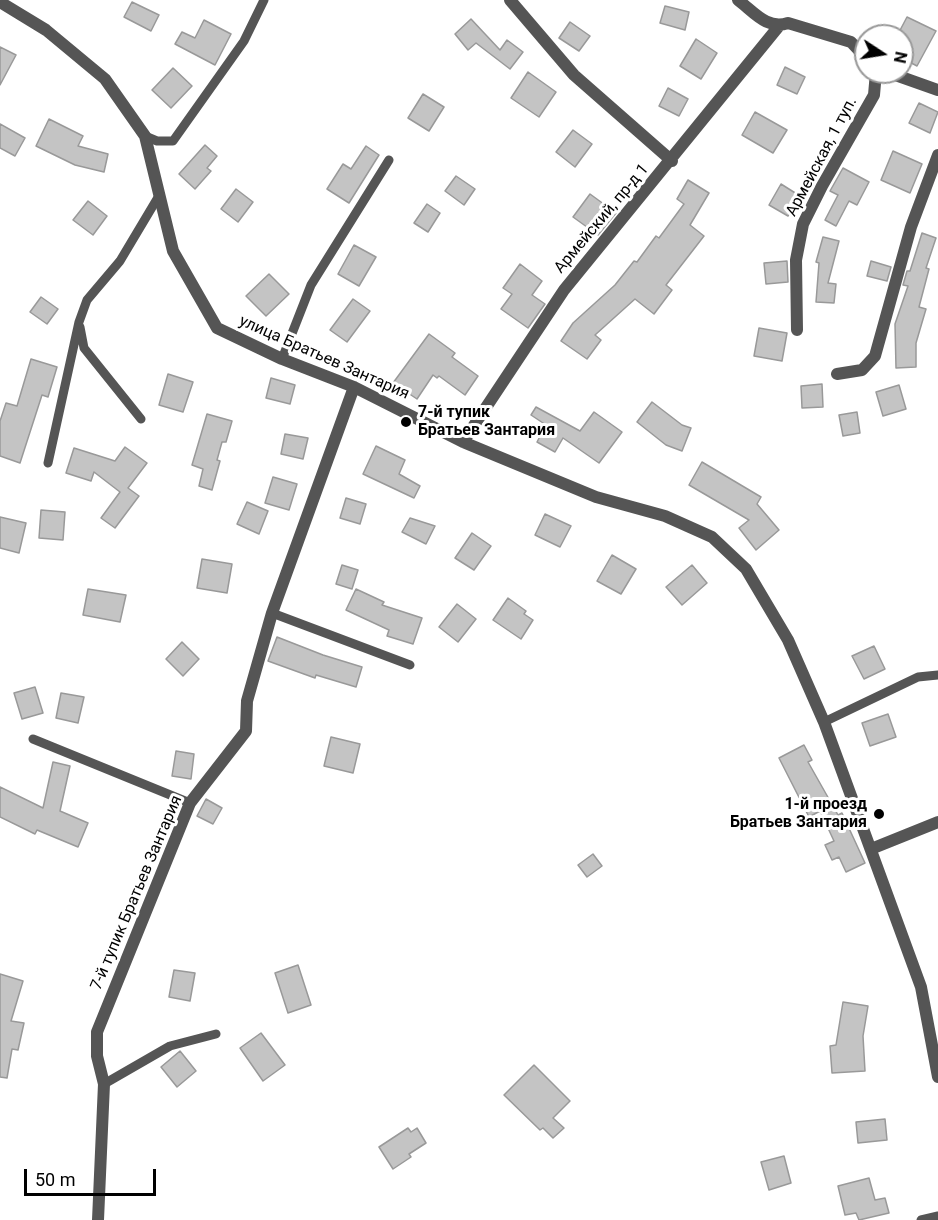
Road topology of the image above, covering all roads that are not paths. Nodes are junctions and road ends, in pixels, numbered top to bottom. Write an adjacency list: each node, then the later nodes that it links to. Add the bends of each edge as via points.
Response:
1 (264, 0): 10 (lane, via 244,40 173,141)
2 (510, 0): 13 (street, via 574,75)
3 (738, 0): 5 (street, via 768,24)
4 (0, 2): 10 (street, улица Братьев Зантария, via 46,30 105,79)
5 (779, 26): 6 (street, via 788,23); 13 (street, Армейский, пр-д 1)
6 (854, 45)
7 (914, 82): 9 (street)
8 (875, 84): 16 (street, Армейская, 1 туп., via 874,95 803,224 796,260)
9 (938, 90)
10 (145, 136): 14 (street, улица Братьев Зантария)
11 (938, 155): 18 (street, via 911,226 875,356 862,370)
12 (389, 160): 17 (lane, via 311,285)
13 (672, 161): 21 (street, Армейский, пр-д 1, via 564,290)
14 (160, 194): 15 (lane, via 120,261 87,300); 17 (street, улица Братьев Зантария, via 173,251 217,328)
15 (79, 322): 20 (lane, via 84,348); 22 (lane)
16 (797, 330)
17 (282, 359): 19 (street, улица Братьев Зантария)
18 (837, 374)
19 (354, 387): 21 (street, улица Братьев Зантария); 23 (street, 7-й тупик Братьев Зантария)
20 (141, 419)
21 (463, 442): 26 (street, улица Братьев Зантария, via 596,497 665,516 712,537 746,569 788,640)
22 (48, 463)
23 (272, 613): 24 (lane); 28 (street, 7-й тупик Братьев Зантария, via 247,701 246,731)
24 (410, 665)
25 (938, 675): 26 (lane, via 918,677)
26 (824, 722): 30 (street, улица Братьев Зантария)
27 (33, 739): 28 (lane)
28 (190, 803): 33 (street, 7-й тупик Братьев Зантария, via 97,1032)
29 (938, 822): 30 (street)
30 (871, 849): 32 (street, улица Братьев Зантария, via 921,987)
31 (216, 1034): 33 (lane, via 170,1046)
32 (938, 1077)
33 (105, 1084): 35 (street, 7-й тупик Братьев Зантария)
34 (938, 1216): 36 (lane)
35 (98, 1220)
36 (921, 1220)

